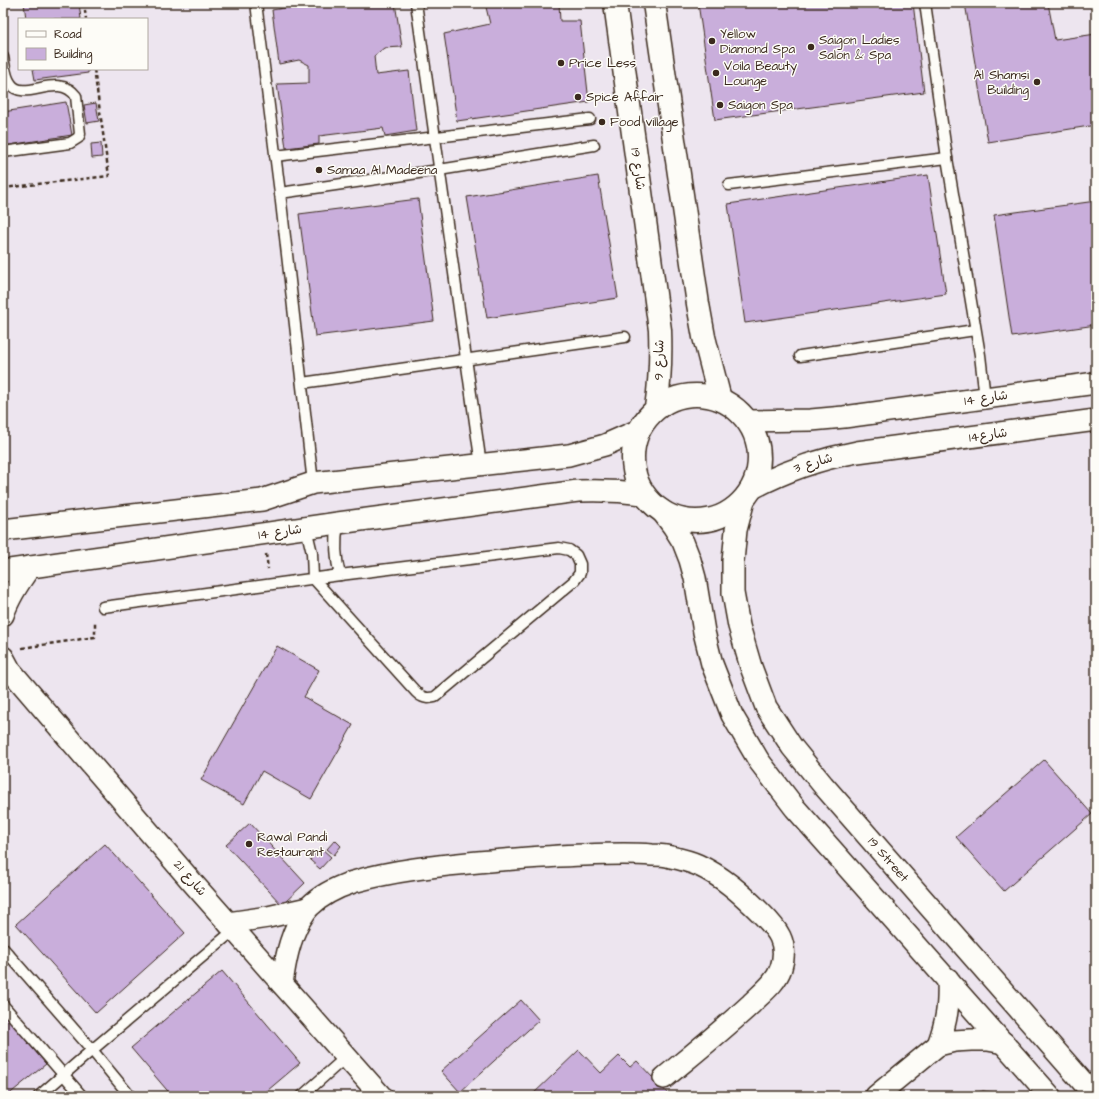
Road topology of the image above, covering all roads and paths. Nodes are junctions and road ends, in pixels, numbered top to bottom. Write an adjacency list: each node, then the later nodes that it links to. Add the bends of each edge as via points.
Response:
1 (84, 3): 7 (path)
2 (256, 3): 13 (lane)
3 (416, 3): 10 (lane)
4 (615, 3): 18 (street, شارع 19)
5 (654, 3): 26 (street, via 698,304)
6 (925, 3): 14 (lane)
7 (86, 18)
8 (3, 57): 12 (lane, via 7,77 16,89 22,91 65,86 73,92 76,96 80,134 70,144)
9 (590, 119): 10 (lane)
10 (435, 137): 13 (lane); 15 (lane)
11 (594, 145): 15 (lane)
12 (3, 152)
13 (275, 156): 17 (lane)
14 (947, 158): 16 (lane); 19 (lane)
15 (439, 170): 17 (lane); 22 (lane)
16 (729, 185)
17 (280, 193): 23 (lane)
18 (657, 310): 27 (street, شارع 9, via 661,369)
19 (975, 330): 21 (lane); 25 (lane)
20 (625, 337): 22 (lane)
21 (800, 356)
22 (466, 359): 23 (lane); 32 (lane)
23 (302, 383): 33 (lane)
24 (1096, 383): 25 (street, شارع 14)
25 (985, 398): 29 (street, شارع 14, via 812,420)
26 (720, 399): 27 (street, via 687,395); 29 (street, via 735,408)
27 (656, 408): 30 (street)
28 (1096, 420): 31 (street, شارع14)
29 (747, 421): 35 (street, via 755,437 759,454 758,472)
30 (639, 430): 32 (street, via 569,455); 34 (street, via 632,456 634,470)
31 (879, 449): 35 (street, شارع 3, via 813,462 778,475)
32 (481, 465): 33 (street)
33 (313, 483): 39 (street, via 262,500)
34 (644, 494): 36 (street); 37 (street, شارع 14, via 578,491)
35 (748, 494): 36 (street, via 733,510 704,521 689,521); 68 (street, 19 Street, via 736,530 732,562 734,593 739,626 766,707 792,747 833,797)
36 (661, 510): 52 (street, via 683,542 695,578 712,664 732,715 759,761 795,808)
37 (338, 523): 38 (street, شارع 14); 43 (lane, via 335,544)
38 (306, 528): 40 (street, شارع 14); 44 (lane, via 312,553)
39 (3, 530)
40 (265, 534): 41 (street, شارع 14); 45 (path)
41 (30, 567): 42 (street, شارع 14); 47 (street, via 14,589)
42 (3, 571)
43 (340, 575): 44 (lane); 44 (lane, via 559,548 576,555 580,564 580,573 574,581 435,697 430,698 419,696)
44 (312, 578): 45 (lane)
45 (269, 585): 46 (lane)
46 (103, 607): 48 (path, via 96,608 95,637)
47 (3, 615)
48 (9, 663): 50 (street, شارع 21)
49 (308, 908): 50 (street); 53 (street, via 289,944); 60 (street, via 330,892 347,884 420,868 524,858 630,853 668,856 697,864 721,877 770,922 781,939 783,960 776,979 769,986 731,1022)
50 (231, 926): 53 (street, شارع 21); 57 (lane)
51 (3, 948): 57 (lane)
52 (948, 979): 55 (street); 56 (street, via 947,1013)
53 (282, 984): 58 (street, شارع 21)
54 (3, 1005): 59 (lane)
55 (1004, 1043): 56 (street, via 971,1040); 67 (street)
56 (938, 1045): 66 (street)
57 (92, 1050): 59 (lane); 63 (lane)
58 (346, 1057): 64 (lane); 65 (street, شارع 21)
59 (64, 1075): 61 (lane); 62 (lane)
60 (664, 1078)
61 (39, 1096)
62 (82, 1096)
63 (130, 1096)
64 (302, 1096)
65 (381, 1096)
66 (876, 1096)
67 (1050, 1096)
68 (1095, 1096)

